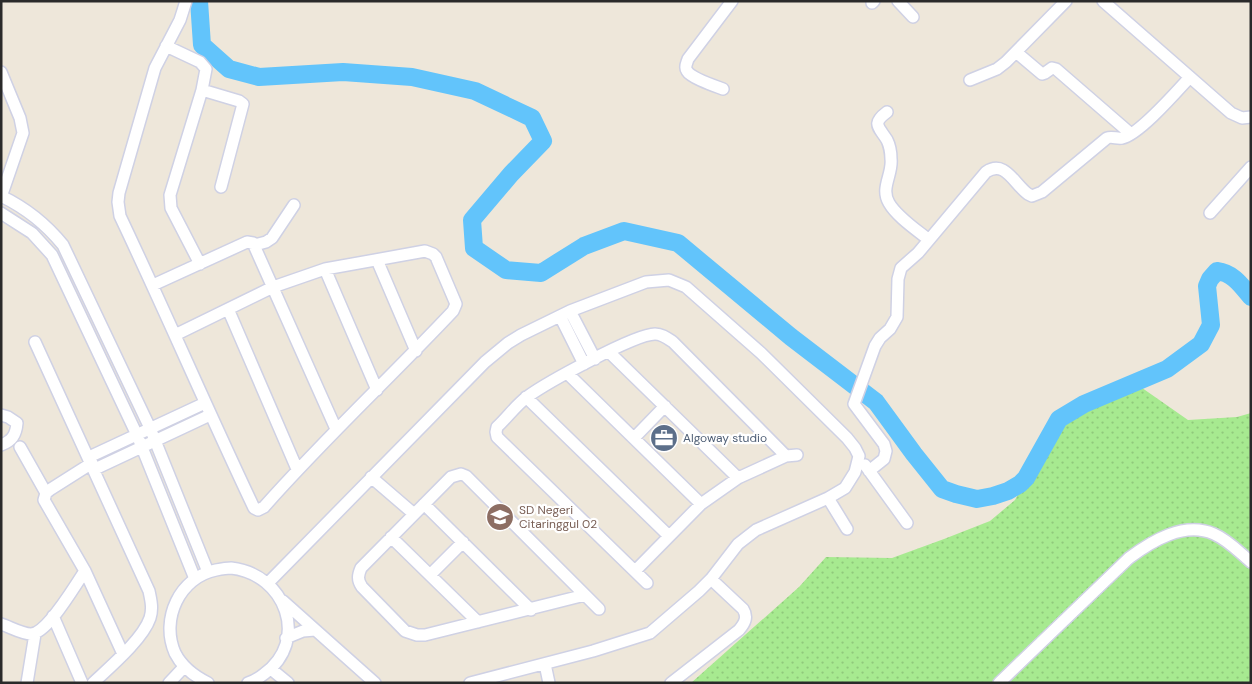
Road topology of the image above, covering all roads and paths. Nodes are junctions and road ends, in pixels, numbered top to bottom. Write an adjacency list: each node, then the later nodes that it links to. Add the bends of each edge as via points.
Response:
1 (186, 1): 7 (street)
2 (732, 1): 12 (street, via 686,64 690,74)
3 (898, 1): 6 (street)
4 (1066, 1): 8 (street)
5 (1103, 1): 10 (street)
6 (913, 17)
7 (166, 46): 13 (street, via 204,66 206,74); 28 (street, via 155,68 118,202 120,216)
8 (1016, 52): 11 (street, via 997,69); 16 (street, via 1042,74 1056,69)
9 (1, 72): 19 (street, via 23,133)
10 (1190, 77): 15 (street, via 1231,113 1242,118); 16 (street, via 1165,105)
11 (970, 80)
12 (723, 89)
13 (202, 90): 18 (street, via 243,104); 26 (street, via 170,201)
14 (887, 112): 23 (street, via 878,124 892,158 886,197 896,212)
15 (1251, 117)
16 (1131, 134): 23 (street, via 1123,138 1107,138 1057,181 1032,196 1001,168 992,168)
17 (1251, 167): 21 (street)
18 (221, 187)
19 (1, 196): 45 (street, via 42,222 63,245)
20 (294, 205): 24 (street, via 272,238)
21 (1210, 212)
22 (1, 213): 47 (street, via 32,232 52,255)
23 (929, 240): 56 (street, via 901,268 897,316 875,346 854,404 886,451 884,459)
24 (255, 245): 26 (street, via 247,242); 29 (street)
25 (377, 260): 27 (street); 34 (street); 34 (street, via 430,252 436,257 455,300 453,311)
26 (200, 264): 28 (street)
27 (325, 269): 29 (street); 39 (street)
28 (153, 285): 32 (street)
29 (273, 287): 30 (street); 46 (street)
30 (228, 309): 32 (street); 55 (street)
31 (565, 314): 36 (street); 37 (street); 53 (street, via 646,282 669,280 678,283 760,353 847,438); 57 (street, via 520,335 497,351)
32 (175, 335): 41 (street)
33 (35, 342): 54 (street)
34 (416, 351): 39 (street)
35 (609, 352): 36 (street); 42 (street); 58 (street, via 646,336 664,336 791,456)
36 (595, 358): 37 (street)
37 (584, 364): 38 (street)
38 (567, 373): 40 (street); 48 (street)
39 (377, 390): 46 (street)
40 (526, 397): 66 (street); 71 (street, via 497,428 497,437)
41 (205, 404): 44 (street); 45 (street)
42 (665, 406): 48 (street); 58 (street)
43 (1, 415): 50 (street, via 17,423 16,433 9,442)
44 (210, 415): 49 (street); 55 (street, via 254,508 264,507)
45 (150, 428): 47 (street); 49 (street)
46 (336, 429): 55 (street)
47 (137, 435): 51 (street); 54 (street)
48 (634, 438): 62 (street)
49 (156, 440): 51 (street); 72 (street)
50 (1, 445)
51 (142, 446): 54 (street); 74 (street)
52 (20, 447): 59 (street)
53 (858, 456): 56 (street); 60 (street, via 851,481)
54 (92, 463): 59 (street); 88 (street, via 152,601 146,626)
55 (297, 469)
56 (869, 471): 64 (street)
57 (371, 477): 63 (street); 76 (street)
58 (738, 478): 62 (street)
59 (46, 493): 70 (street, via 46,504)
60 (828, 498): 65 (street); 75 (street, via 756,530 738,544)
61 (424, 504): 63 (street); 68 (street); 78 (street, via 451,476 466,476)
62 (701, 504): 66 (street)
63 (414, 514): 67 (street)
64 (907, 523)
65 (847, 529)
66 (669, 536): 71 (street)
67 (391, 537): 73 (street); 83 (street, via 361,568 358,578 362,587 405,631 424,635)
68 (463, 542): 73 (street); 81 (street)
69 (1251, 562): 103 (street, via 1226,541 1202,530 1163,537 1129,558)
70 (85, 571): 82 (street); 88 (street)
71 (635, 571): 77 (street)
72 (208, 572): 74 (street); 76 (street, via 229,568 243,570)
73 (430, 575): 83 (street)
74 (195, 579): 90 (street, via 182,590 170,620 170,637)
75 (711, 579): 89 (street, via 650,633); 102 (street, via 743,609 745,622)
76 (268, 582): 79 (street)
77 (647, 584)
78 (585, 595): 80 (street); 81 (street)
79 (282, 600): 85 (street); 87 (street, via 288,628)
80 (599, 609)
81 (531, 610): 83 (street)
82 (53, 616): 86 (street); 93 (street)
83 (478, 622)
84 (1, 624): 86 (street)
85 (315, 630): 87 (street); 99 (street)
86 (34, 634): 92 (street)
87 (286, 638): 91 (street, via 280,657)
88 (122, 654): 94 (street)
89 (545, 664): 100 (street); 101 (street)
90 (184, 667): 95 (street); 96 (street)
91 (271, 669): 97 (street); 98 (street)
92 (27, 683)
93 (82, 683)
94 (93, 683)
95 (169, 683)
96 (208, 683)
97 (248, 683)
98 (288, 683)
99 (375, 683)
100 (470, 683)
101 (549, 683)
102 (671, 683)
103 (999, 683)

